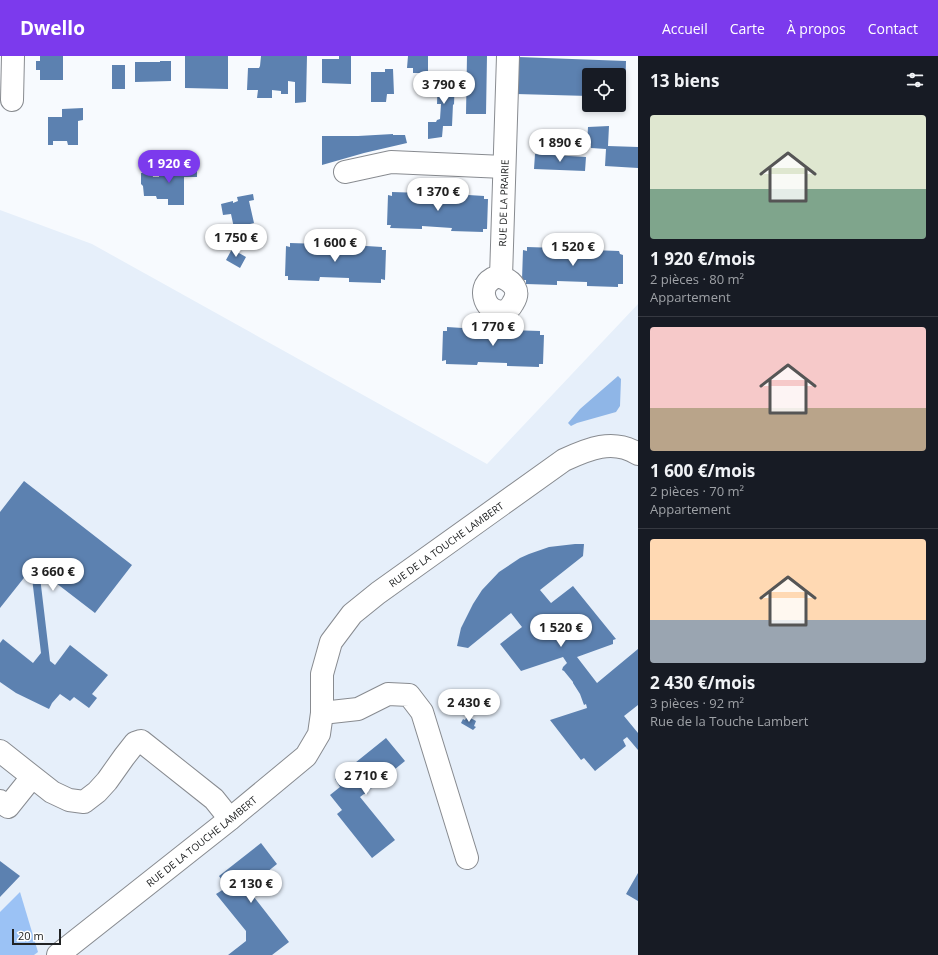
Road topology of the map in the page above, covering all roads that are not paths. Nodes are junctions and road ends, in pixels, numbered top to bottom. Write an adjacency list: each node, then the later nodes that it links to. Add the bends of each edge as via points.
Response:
1 (13, 56): 3 (street)
2 (508, 56): 4 (street, RUE DE LA PRAIRIE)
3 (12, 100)
4 (504, 167): 5 (street, via 391,162); 6 (street, RUE DE LA PRAIRIE)
5 (345, 172)
6 (501, 277)
7 (638, 454): 8 (street, RUE DE LA TOUCHE LAMBERT, via 631,450 603,446 585,450 564,460 352,614 331,642 322,674)
8 (322, 713): 12 (street, RUE DE LA TOUCHE LAMBERT, via 319,734 306,756); 13 (street, via 358,709 388,694 409,695 422,712)
9 (0, 751): 10 (street)
10 (32, 777): 11 (street, via 8,807); 12 (street, via 52,792 69,800 84,802 107,781 135,743 141,741 214,799)
11 (0, 801)
12 (230, 818): 14 (street, RUE DE LA TOUCHE LAMBERT)
13 (467, 858)
14 (58, 955)

